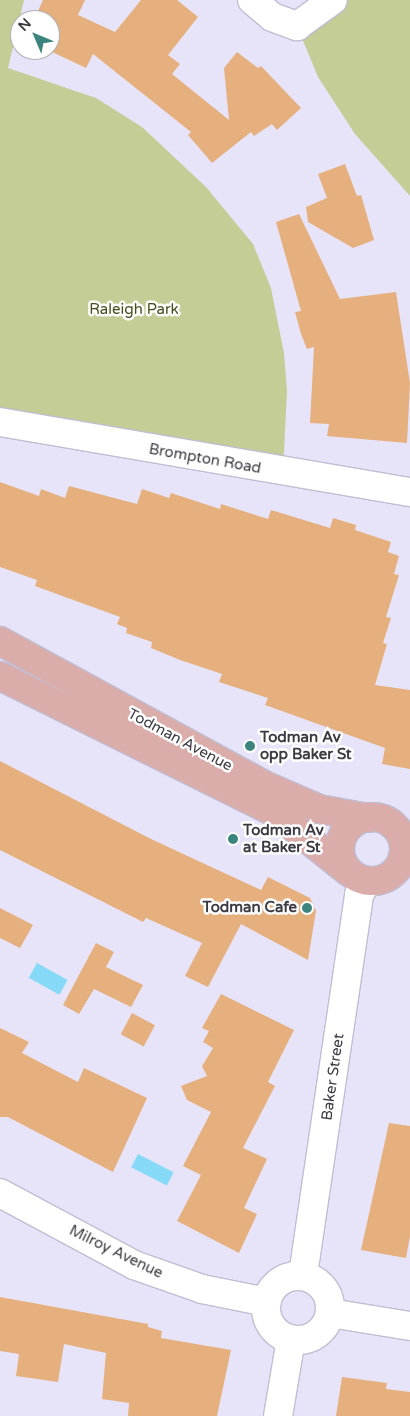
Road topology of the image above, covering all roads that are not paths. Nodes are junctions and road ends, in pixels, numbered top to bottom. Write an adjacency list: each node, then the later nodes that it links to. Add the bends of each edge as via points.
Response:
1 (252, 0): 2 (street, via 272,17 297,26)
2 (333, 0)
3 (0, 422): 4 (street, Brompton Road)
4 (410, 492)
5 (0, 642): 7 (main road, Todman Avenue, via 262,784 320,809)
6 (0, 676): 8 (main road, Todman Avenue, via 274,812)
7 (389, 826): 8 (main road, via 399,832 403,856); 8 (main road, via 347,829 342,839 341,856)
8 (379, 875): 10 (street, Baker Street, via 359,894)
9 (0, 1193): 11 (street, Milroy Avenue, via 134,1265 195,1287)
10 (303, 1275): 11 (street, via 276,1284); 12 (street, via 313,1279 327,1293)
11 (267, 1302): 14 (street, via 266,1312 274,1329)
12 (330, 1313): 13 (street); 14 (street, via 320,1331 302,1340)
13 (410, 1326)
14 (291, 1339): 15 (street)
15 (278, 1416)

